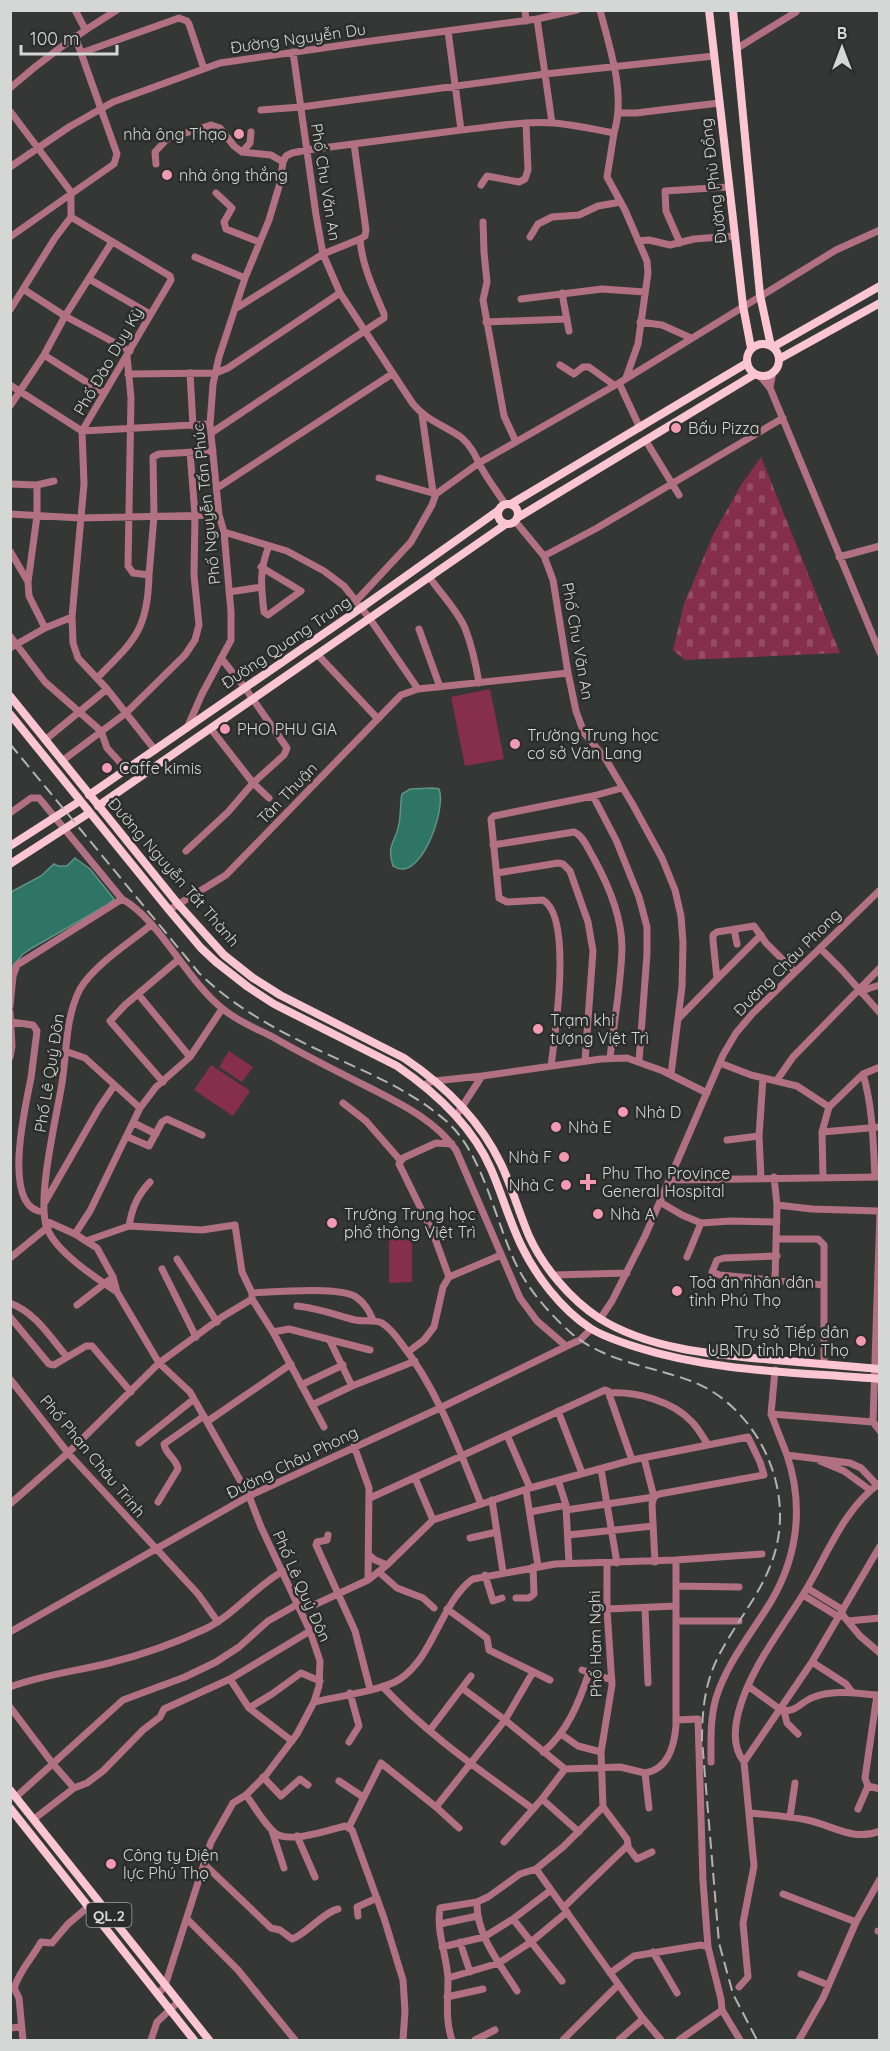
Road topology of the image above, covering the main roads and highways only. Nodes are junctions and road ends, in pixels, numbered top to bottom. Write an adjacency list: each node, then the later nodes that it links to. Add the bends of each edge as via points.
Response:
1 (709, 10): 6 (main road, Đường Phù Đổng, via 734,236)
2 (732, 10): 5 (main road, via 760,295)
3 (879, 286): 5 (main road)
4 (879, 303): 7 (main road)
5 (772, 346): 6 (main road, via 761,344); 7 (main road)
6 (751, 348): 8 (main road)
7 (779, 359): 9 (main road, via 772,372)
8 (747, 363): 9 (main road); 10 (main road, Đường Quang Trung)
9 (757, 375): 11 (main road, Đường Quang Trung)
10 (505, 506): 11 (main road, via 517,509); 11 (main road, via 500,520); 14 (main road, Đường Quang Trung, via 358,605)
11 (513, 521): 15 (main road, Đường Quang Trung)
12 (11, 699): 16 (main road, Đường Nguyễn Tất Thành)
13 (10, 714): 17 (main road, Đường Nguyễn Tất Thành)
14 (140, 761): 15 (main road); 16 (main road, Đường Quang Trung)
15 (149, 772): 18 (main road, Đường Quang Trung)
16 (89, 795): 18 (main road, Đường Nguyễn Tất Thành)
17 (80, 801): 19 (main road, Đường Nguyễn Tất Thành); 20 (main road)
18 (98, 806): 22 (main road, Đường Nguyễn Tất Thành, via 216,948 280,995 404,1058 461,1105 494,1150)
19 (89, 813): 21 (main road); 23 (main road, Đường Nguyễn Tất Thành, via 201,948 248,987 397,1066 456,1116 485,1156)
20 (10, 846)
21 (10, 864)
22 (522, 1218): 23 (main road); 24 (main road, Đường Nguyễn Tất Thành, via 554,1275 581,1305 600,1319 654,1341)
23 (511, 1223): 25 (main road, Đường Nguyễn Tất Thành, via 543,1281 591,1329 651,1352)
24 (724, 1356): 25 (main road); 26 (main road, Đường Nguyễn Tất Thành)
25 (723, 1366): 27 (main road, Đường Nguyễn Tất Thành)
26 (877, 1369)
27 (877, 1379)
28 (13, 1793): 31 (main road, QL.2)
29 (10, 1808): 30 (main road, QL.2)
30 (195, 2040)
31 (209, 2040)

